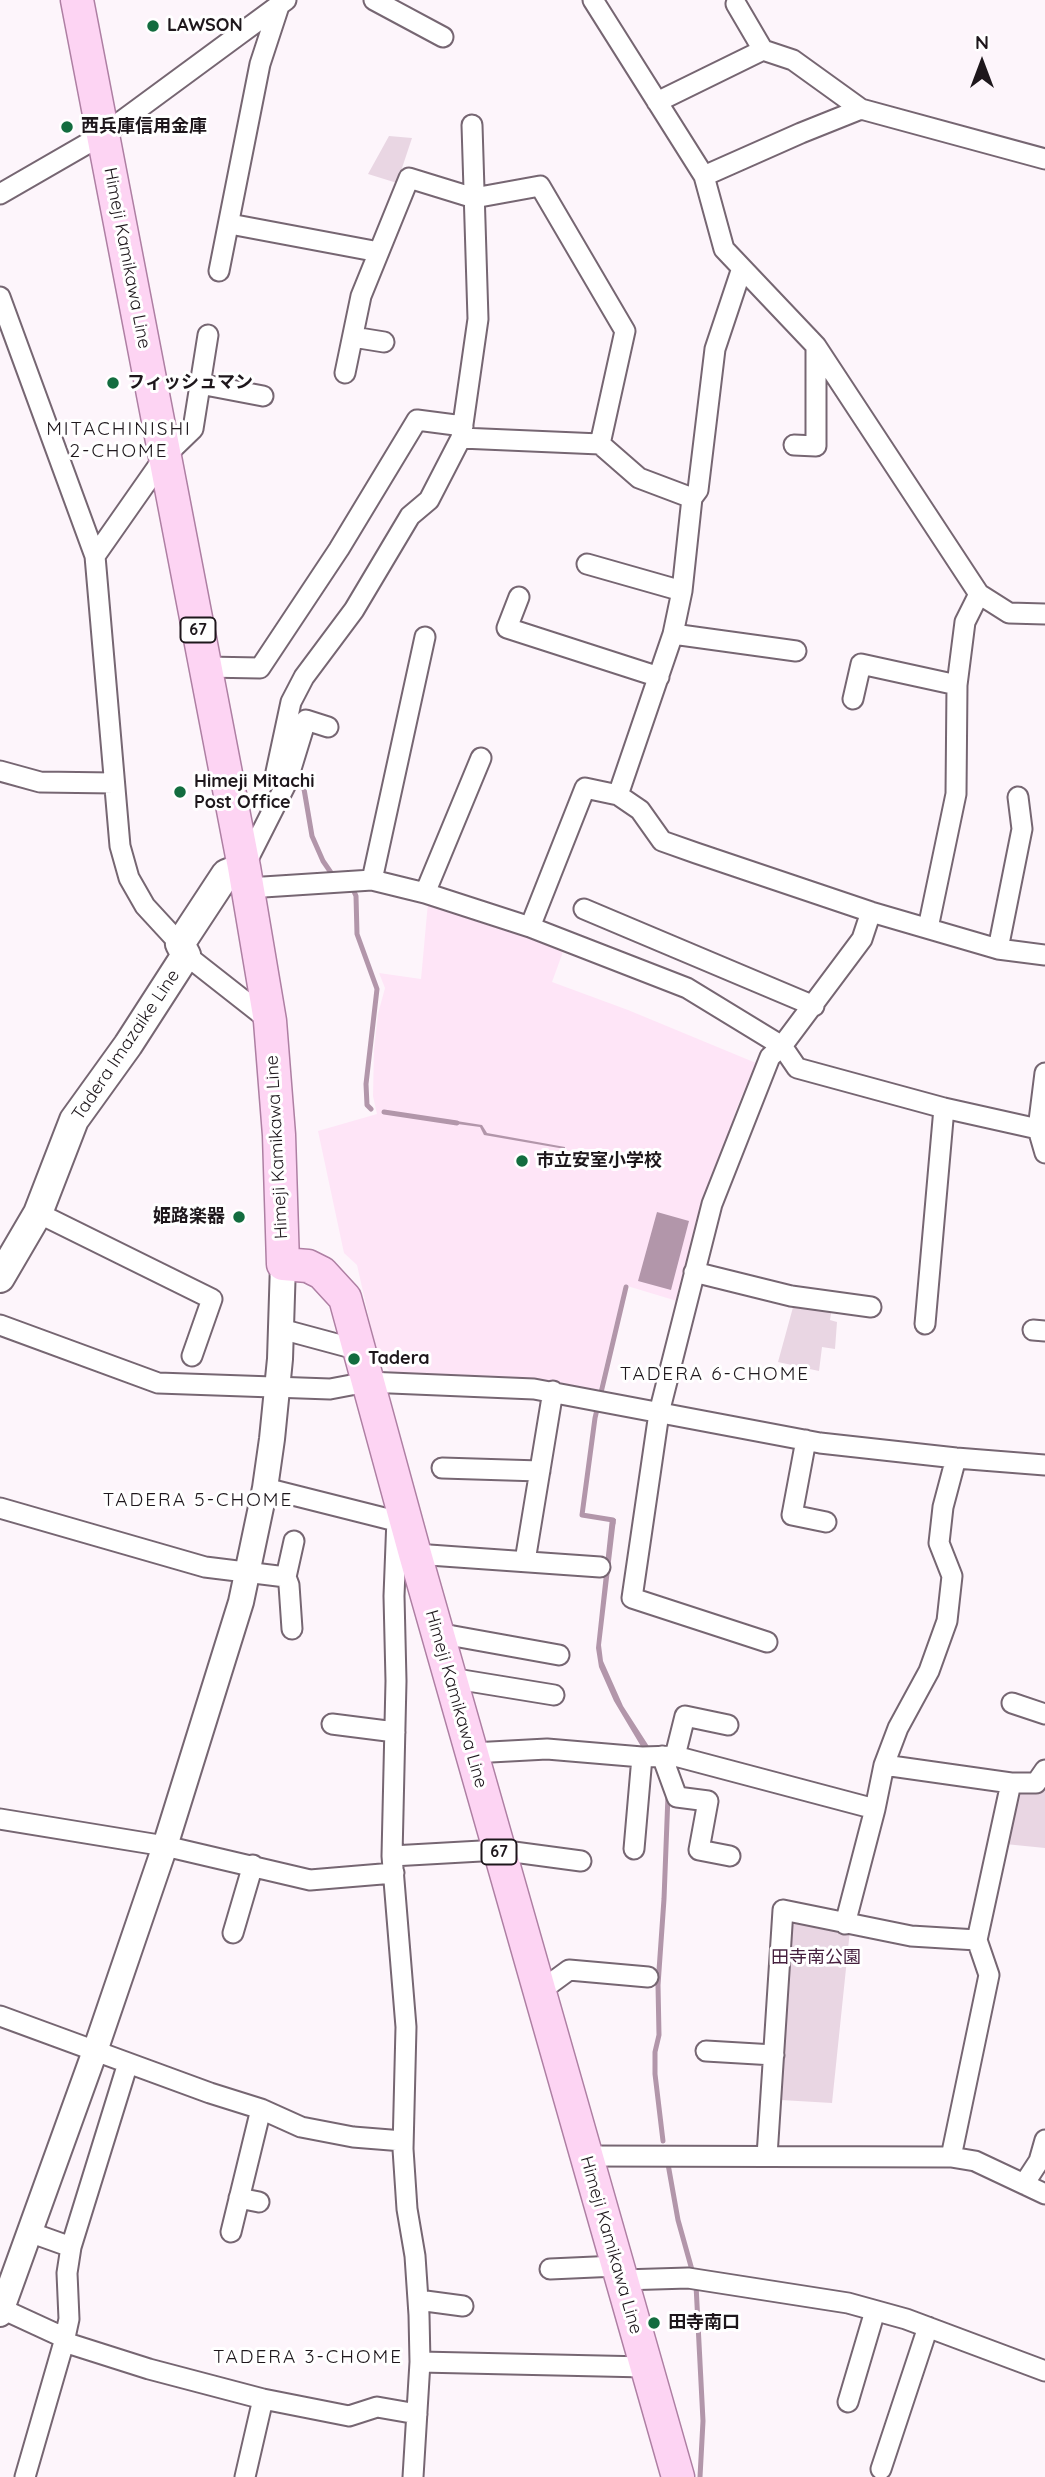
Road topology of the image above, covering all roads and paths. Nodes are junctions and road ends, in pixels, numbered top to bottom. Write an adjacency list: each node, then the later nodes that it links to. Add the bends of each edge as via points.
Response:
1 (77, 0): 11 (main road, Himeji Kamikawa Line / 67)
2 (374, 0): 6 (street)
3 (593, 0): 8 (street)
4 (282, 3): 11 (street); 16 (street, via 260,65)
5 (736, 4): 7 (street)
6 (443, 37)
7 (763, 50): 8 (street); 9 (street, via 793,60)
8 (657, 102): 13 (street)
9 (861, 109): 12 (street); 13 (street)
10 (471, 125): 15 (street)
11 (104, 134): 14 (street); 31 (main road, Himeji Kamikawa Line / 67)
12 (1045, 159)
13 (704, 176): 18 (street, via 724,249)
14 (0, 194)
15 (474, 198): 17 (street, via 409,178); 28 (street, via 478,319); 29 (street, via 540,186 625,331)
16 (230, 224): 17 (street); 19 (street)
17 (379, 252): 22 (street, via 361,296)
18 (742, 268): 24 (street); 32 (street, via 715,349 698,490)
19 (219, 271)
20 (0, 297): 33 (street)
21 (208, 335): 26 (street)
22 (353, 337): 23 (street); 25 (street)
23 (384, 342)
24 (816, 346): 30 (street, via 816,446); 36 (street)
25 (345, 373)
26 (200, 384): 27 (street); 31 (street, via 193,429)
27 (263, 396)
28 (462, 432): 29 (street); 42 (street, via 417,420 260,668); 49 (street, via 429,500 410,516 354,610 304,677 291,702)
29 (600, 444): 32 (street, via 639,478)
30 (794, 445)
31 (165, 456): 33 (street); 42 (main road, Himeji Kamikawa Line / 67)
32 (692, 498): 35 (street)
33 (95, 556): 50 (street)
34 (587, 564): 35 (street)
35 (682, 591): 39 (street)
36 (979, 594): 38 (street, via 1009,613); 44 (street, via 965,622)
37 (519, 597): 43 (street, via 507,628)
38 (1045, 614)
39 (673, 634): 41 (street); 43 (street)
40 (425, 637): 54 (street)
41 (796, 651)
42 (205, 667): 53 (main road, Himeji Kamikawa Line / 67)
43 (659, 677): 51 (street)
44 (957, 685): 45 (street, via 861,664); 59 (street, via 956,794)
45 (853, 699)
46 (328, 727): 53 (street, via 306,720 287,782)
47 (481, 758): 55 (street)
48 (0, 771): 50 (street, via 40,782)
49 (276, 772)
50 (114, 783): 61 (street, via 120,846 129,878 145,906)
51 (618, 795): 57 (street, via 640,810 663,841); 58 (street, via 585,788)
52 (1018, 797): 60 (street, via 1032,830)
53 (246, 878): 54 (street); 61 (main road, Tadera Imazaike Line, via 226,874); 64 (main road, Himeji Kamikawa Line / 67)
54 (372, 880): 55 (street)
55 (425, 893): 58 (street)
56 (584, 909): 63 (street, via 642,922 732,960)
57 (871, 912): 59 (street); 63 (street, via 862,939)
58 (530, 927): 65 (street, via 687,988)
59 (928, 928): 60 (street)
60 (998, 948): 62 (street)
61 (183, 949): 64 (street); 70 (main road, Tadera Imazaike Line, via 128,1045 75,1120)
62 (1045, 956)
63 (814, 1006): 65 (street)
64 (270, 1021): 71 (main road, Himeji Kamikawa Line / 67)
65 (782, 1046): 67 (street, via 797,1068); 72 (street, via 770,1057 721,1180)
66 (1045, 1073): 68 (street)
67 (944, 1108): 68 (street); 75 (street)
68 (1038, 1129): 69 (street)
69 (1045, 1153)
70 (38, 1213): 73 (main road, Tadera Imazaike Line); 79 (street, via 212,1299)
71 (283, 1264): 77 (street); 78 (main road, Himeji Kamikawa Line / 67, via 308,1266 336,1287 345,1298)
72 (694, 1272): 74 (street, via 791,1296); 83 (street)
73 (0, 1278)
74 (871, 1307)
75 (925, 1324)
76 (0, 1325): 81 (street, via 158,1383)
77 (281, 1329): 78 (street); 81 (street)
78 (359, 1350): 80 (main road, Himeji Kamikawa Line / 67)
79 (192, 1356)
80 (368, 1382): 81 (street, via 330,1389); 82 (street); 91 (main road, Himeji Kamikawa Line / 67)
81 (277, 1387): 89 (street)
82 (553, 1391): 83 (street); 88 (street)
83 (659, 1413): 84 (street); 101 (street, via 632,1598)
84 (806, 1440): 85 (street); 92 (street, via 792,1515)
85 (956, 1458): 86 (street); 113 (street, via 939,1543 952,1576 947,1621 929,1671)
86 (1045, 1465)
87 (442, 1468): 88 (street)
88 (540, 1471): 95 (street)
89 (265, 1488): 91 (street); 97 (street)
90 (0, 1508): 97 (street, via 205,1567)
91 (397, 1508): 94 (main road, Himeji Kamikawa Line / 67); 109 (street)
92 (826, 1522)
93 (294, 1541): 98 (street)
94 (415, 1554): 95 (street); 100 (main road, Himeji Kamikawa Line / 67)
95 (525, 1561): 96 (street)
96 (600, 1567)
97 (248, 1572): 98 (street); 118 (street)
98 (286, 1577): 99 (street)
99 (292, 1629)
100 (438, 1633): 102 (street); 103 (main road, Himeji Kamikawa Line / 67)
101 (766, 1642)
102 (559, 1655)
103 (450, 1678): 104 (street); 110 (main road, Himeji Kamikawa Line / 67)
104 (554, 1695)
105 (1012, 1703): 106 (street)
106 (1045, 1714)
107 (332, 1724): 109 (street)
108 (728, 1725): 111 (street, via 685,1716)
109 (395, 1732): 124 (street)
110 (471, 1753): 112 (street, via 547,1749); 120 (main road, Himeji Kamikawa Line / 67)
111 (669, 1756): 112 (street); 116 (street); 121 (street, via 677,1797 708,1801 699,1850)
112 (642, 1757): 119 (street)
113 (884, 1765): 115 (street); 116 (street)
114 (1045, 1770): 115 (street, via 1036,1783)
115 (1011, 1783): 127 (street)
116 (875, 1809): 125 (street)
117 (0, 1819): 118 (street)
118 (165, 1846): 123 (street); 131 (street)
119 (634, 1849)
120 (499, 1850): 122 (street); 124 (street); 129 (main road, Himeji Kamikawa Line / 67)
121 (730, 1856)
122 (581, 1861)
123 (253, 1865): 124 (street, via 310,1880); 126 (street)
124 (393, 1865): 137 (street, via 406,2026)
125 (845, 1924): 127 (street, via 911,1936); 133 (street, via 783,1910)
126 (233, 1933)
127 (977, 1940): 140 (street, via 989,1975)
128 (648, 1977): 129 (street, via 569,1970)
129 (539, 1992): 138 (main road, Himeji Kamikawa Line / 67)
130 (0, 2016): 131 (street)
131 (95, 2051): 134 (street); 143 (street)
132 (706, 2051): 133 (street)
133 (774, 2055): 139 (street)
134 (128, 2063): 135 (street); 145 (street)
135 (261, 2109): 137 (street, via 301,2127); 144 (street, via 249,2200)
136 (1045, 2140): 141 (street, via 1039,2161)
137 (402, 2141): 148 (street)
138 (586, 2155): 139 (street); 147 (main road, Himeji Kamikawa Line / 67)
139 (767, 2155): 140 (street)
140 (951, 2157): 141 (street, via 975,2161)
141 (1024, 2184): 142 (street)
142 (1045, 2194)
143 (29, 2232): 145 (street); 150 (street)
144 (231, 2232)
145 (71, 2247): 153 (street)
146 (550, 2269): 147 (street)
147 (619, 2273): 151 (street, via 693,2279); 155 (main road, Himeji Kamikawa Line / 67)
148 (418, 2300): 149 (street); 154 (street)
149 (463, 2306)
150 (1, 2311): 153 (street)
151 (875, 2311): 152 (street); 158 (street)
152 (928, 2328): 156 (street); 160 (street, via 904,2431)
153 (64, 2340): 157 (street, via 149,2369); 161 (street)
154 (420, 2362): 155 (street); 159 (street)
155 (646, 2367): 164 (main road, Himeji Kamikawa Line / 67)
156 (1045, 2371)
157 (263, 2399): 159 (street, via 349,2416 377,2407); 162 (street)
158 (848, 2402)
159 (417, 2414): 163 (street)
160 (881, 2469)
161 (25, 2477)
162 (245, 2477)
163 (413, 2477)
164 (678, 2477)

